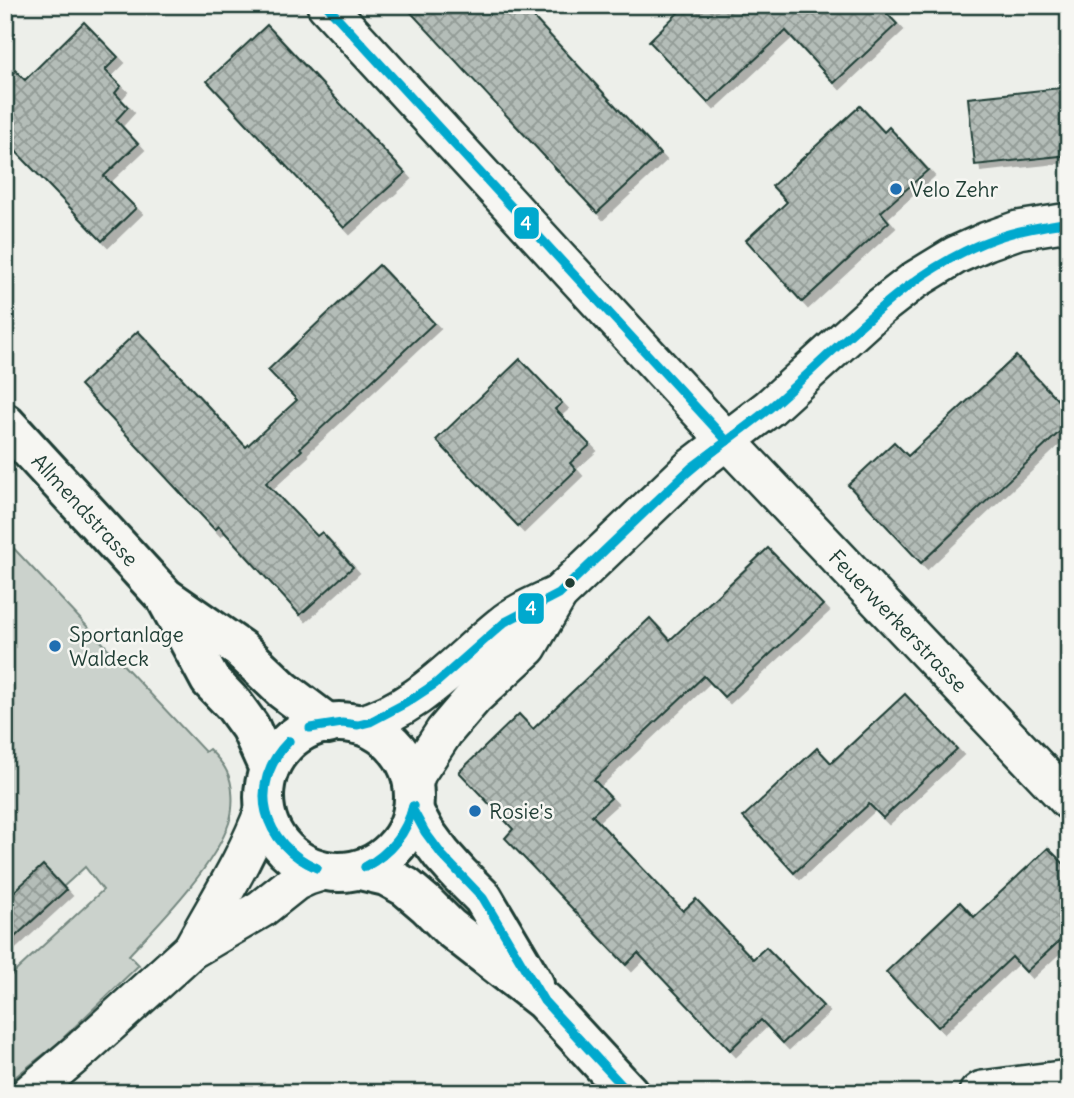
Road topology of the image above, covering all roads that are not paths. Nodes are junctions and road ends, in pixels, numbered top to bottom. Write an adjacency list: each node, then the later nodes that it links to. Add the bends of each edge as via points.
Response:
1 (326, 5): 4 (street, Feuerwerkerstrasse)
2 (1069, 222): 4 (street, via 1018,230 987,241 915,280)
3 (5, 423): 6 (main road, Allmendstrasse)
4 (727, 441): 5 (street, via 692,467); 10 (street, Feuerwerkerstrasse)
5 (559, 594): 7 (street, via 505,622 435,684 406,703 370,722); 9 (street, via 528,647 444,732 417,773)
6 (165, 597): 7 (main road, Allmendstrasse, via 240,649 283,690); 8 (main road, Allmendstrasse, via 210,680 250,727)
7 (343, 724): 8 (main road, via 306,729 277,755); 9 (main road, via 379,733 391,743 408,766)
8 (269, 769): 11 (main road)
9 (413, 798): 12 (main road, via 405,831 393,848 376,861); 14 (main road, via 425,832 483,898)
10 (1069, 801)
11 (264, 810): 12 (main road, via 272,832 295,856 309,865); 13 (street, via 243,860)
12 (342, 871): 13 (street, via 295,883); 14 (main road, via 386,876 406,887)
13 (191, 950): 16 (street)
14 (544, 1001): 17 (main road)
15 (1069, 1079): 18 (street)
16 (30, 1093)
17 (629, 1093)
18 (978, 1093)

